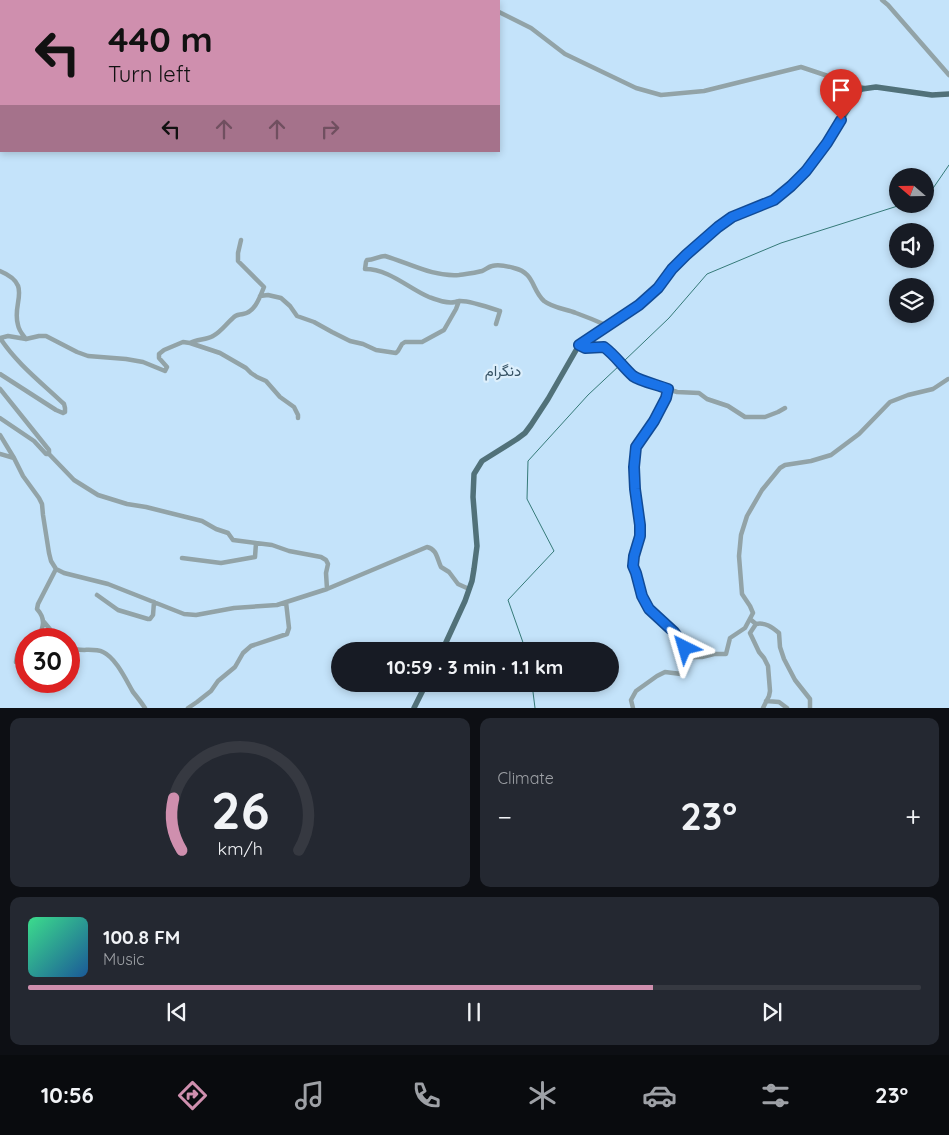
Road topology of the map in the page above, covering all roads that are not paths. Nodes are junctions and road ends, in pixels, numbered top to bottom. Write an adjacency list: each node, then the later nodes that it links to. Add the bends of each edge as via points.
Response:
1 (882, 0): 3 (street)
2 (500, 12): 4 (street, via 531,28 565,54 636,88 662,95 704,91 801,67)
3 (949, 75)
4 (866, 89): 5 (main road); 11 (main road, via 856,93 827,143 791,186 774,200 732,217 718,227 672,269 647,299)
5 (949, 94)
6 (241, 240): 8 (street, via 238,261 263,285)
7 (0, 271): 13 (street, via 18,285 18,326)
8 (260, 296): 9 (street, via 281,298 297,316 350,341 396,353 405,342 422,342 444,330); 14 (street, via 248,313 234,316 215,335)
9 (459, 301): 10 (street, via 500,312); 11 (street, via 428,297 387,274 365,270 366,262 385,256 415,267 457,275 482,271 491,266 513,267 530,277 545,301)
10 (496, 324)
11 (608, 326): 15 (main road)
12 (0, 338): 13 (street); 16 (street, via 22,365 64,404 64,412)
13 (26, 339): 14 (street, via 46,336 88,356 126,358 165,371 167,367 159,354 179,343)
14 (190, 343): 23 (street, via 220,353 266,381 280,398 294,407)
15 (579, 345): 20 (street, via 585,348 604,347 632,375); 32 (main road, via 531,425 517,439 482,461 474,474 477,546)
16 (0, 374)
17 (948, 379): 18 (street); 36 (street, via 933,389 890,402 859,434 830,455 785,465 770,479 747,516 741,535 742,594 753,613)
18 (949, 386)
19 (0, 388): 26 (street)
20 (668, 389): 21 (street, via 699,393 745,417 765,417); 43 (street, via 654,421 636,447 634,467 640,536 633,566 649,609 679,638)
21 (785, 408)
22 (0, 418): 26 (street)
23 (298, 418)
24 (0, 435): 27 (street)
25 (0, 454): 27 (street)
26 (49, 454): 28 (street, via 74,480 98,495 202,521 228,533 233,540)
27 (14, 458): 30 (street, via 42,504 48,553)
28 (256, 543): 29 (street, via 255,557 248,559 221,563); 31 (street, via 326,560)
29 (182, 558)
30 (56, 568): 34 (street); 37 (street, via 37,608)
31 (327, 589): 32 (street, via 427,547 435,550 441,567 450,572 458,584); 35 (street)
32 (469, 589): 41 (main road)
33 (97, 595): 34 (street, via 118,610 148,619 153,615)
34 (154, 602): 35 (street, via 184,614 196,615)
35 (286, 602): 47 (street, via 290,628 287,634 251,646 211,691)
36 (750, 619): 38 (street); 43 (street, via 745,628 730,638 726,654)
37 (44, 622): 39 (street); 40 (street)
38 (756, 624): 45 (street, via 750,633 768,666 770,690); 52 (street, via 762,623 779,633 784,659 810,699)
39 (42, 628)
40 (49, 628)
41 (446, 642)
42 (80, 650): 46 (street, via 103,652 113,659)
43 (688, 657): 49 (street, via 681,674 665,672 636,691 631,700)
44 (422, 692): 48 (main road)
45 (766, 702): 50 (street); 51 (street, via 779,702)
46 (145, 708)
47 (188, 708)
48 (414, 708)
49 (633, 708)
50 (763, 708)
51 (787, 708)
52 (810, 708)

